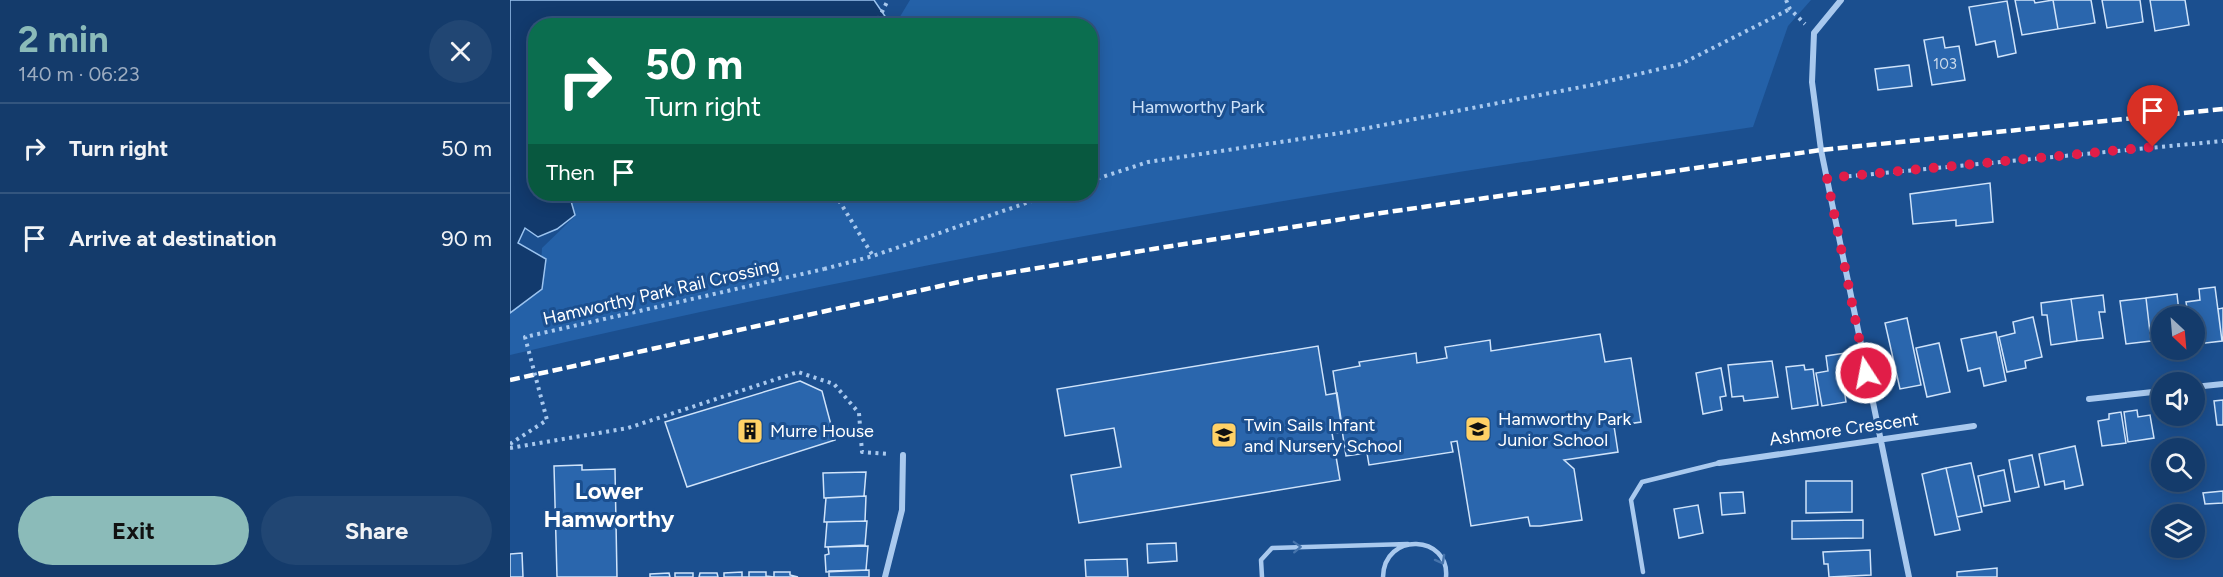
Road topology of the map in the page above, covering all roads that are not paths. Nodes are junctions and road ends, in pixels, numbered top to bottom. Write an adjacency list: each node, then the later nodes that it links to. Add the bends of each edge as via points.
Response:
1 (1841, 0): 7 (street, via 1814,33 1812,82 1827,178)
2 (2223, 384): 3 (street)
3 (2205, 386)
4 (2151, 392): 5 (street)
5 (2089, 399)
6 (1974, 426): 7 (street, Ashmore Crescent)
7 (1879, 438): 9 (street, Ashmore Crescent); 16 (street)
8 (903, 455): 12 (street, via 902,510)
9 (1719, 463): 11 (lane, via 1642,482 1631,500)
10 (1408, 544): 13 (lane, one-way to 10, via 1261,560 1272,548); 14 (lane, via 1390,555); 15 (lane, one-way to 15, via 1419,543 1438,553)
11 (1642, 572)
12 (885, 577)
13 (1262, 577)
14 (1383, 577)
15 (1446, 577)
16 (1909, 577)

